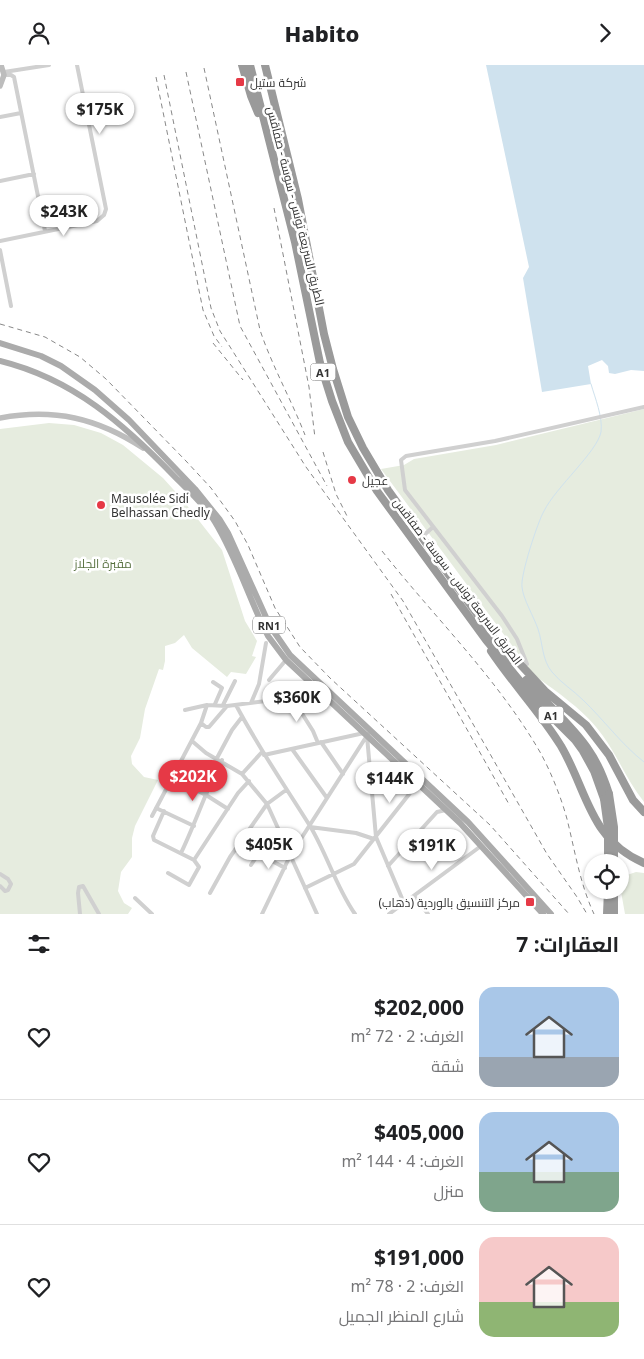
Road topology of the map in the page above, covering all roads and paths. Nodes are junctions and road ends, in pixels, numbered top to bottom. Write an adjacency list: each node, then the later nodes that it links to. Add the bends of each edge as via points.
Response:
1 (1, 65): 7 (main road)
2 (49, 65): 7 (street)
3 (77, 65): 14 (street, via 106,209 97,221)
4 (242, 65): 11 (highway, via 251,96)
5 (250, 65): 11 (highway, الطريق السريعة تونس - سوسة - صفاقس / A1)
6 (267, 65): 24 (highway, الطريق السريعة تونس - سوسة - صفاقس / A1, via 324,334 342,398 363,449)
7 (4, 73): 8 (main road); 9 (street, via 14,77)
8 (0, 87)
9 (21, 113): 10 (street); 12 (street)
10 (0, 117)
11 (264, 121): 25 (highway, الطريق السريعة تونس - سوسة - صفاقس / A1, via 295,242 320,363 348,442 377,491)
12 (34, 174): 13 (street); 14 (street)
13 (0, 181)
14 (45, 231): 15 (street)
15 (0, 241)
16 (0, 250): 17 (street)
17 (11, 306)
18 (0, 343): 42 (main road, RN1, via 61,367 111,403 195,489 234,544 276,637 302,669)
19 (0, 361): 22 (main road, RN1, via 43,375 81,396 115,419)
20 (644, 407): 23 (street, via 495,441 402,457 403,487)
21 (0, 419): 22 (main road, via 50,414 81,419 115,431)
22 (155, 456): 27 (main road, RN1, via 215,521 268,637)
23 (434, 527): 24 (street); 28 (street, via 502,616 517,639)
24 (422, 536): 25 (highway, الطريق السريعة تونس - سوسة - صفاقس / A1)
25 (490, 639): 56 (highway, الطريق السريعة تونس - سوسة - صفاقس / A1, via 588,748 600,769); 63 (highway, via 514,657 545,691 586,725); 74 (highway, via 489,647 499,663 561,747 600,828 623,852)
26 (266, 643): 34 (street, via 259,684)
27 (286, 660): 29 (street); 32 (main road, RN1)
28 (527, 664)
29 (270, 680)
30 (235, 681): 38 (street)
31 (213, 682): 35 (street, via 222,688)
32 (315, 687): 33 (street); 42 (main road, RN1)
33 (290, 696): 34 (street); 44 (street)
34 (251, 703): 37 (street)
35 (215, 704): 36 (street); 38 (street)
36 (207, 705): 39 (street); 41 (street)
37 (236, 705): 38 (street); 40 (street)
38 (225, 706): 41 (street, via 209,727)
39 (185, 710)
40 (242, 717): 46 (street); 47 (street)
41 (201, 723): 43 (street)
42 (367, 733): 44 (street); 50 (street); 53 (main road, RN1); 67 (street); 68 (main road, RN1)
43 (192, 741): 47 (street); 51 (street)
44 (319, 743): 45 (street); 50 (street)
45 (292, 749): 46 (street); 57 (street)
46 (263, 753): 49 (street); 54 (street)
47 (217, 758): 48 (street)
48 (222, 760): 49 (street); 55 (street)
49 (242, 774): 52 (street)
50 (343, 774): 57 (street)
51 (173, 779): 55 (street); 59 (street)
52 (249, 781): 58 (street); 60 (street)
53 (418, 783): 61 (main road, RN1); 67 (street)
54 (286, 790): 58 (street); 66 (street)
55 (206, 795): 60 (street); 65 (street)
56 (606, 797): 70 (highway, الطريق السريعة تونس - سوسة - صفاقس / A1, bridge); 71 (highway, الطريق السريعة تونس - سوسة - صفاقس / A1, bridge, via 614,827)
57 (327, 798): 66 (street)
58 (267, 804): 72 (street); 83 (street, via 230,857)
59 (156, 808): 62 (street); 64 (street)
60 (228, 809): 73 (street)
61 (446, 810): 68 (main road, RN1); 76 (street, via 436,812)
62 (164, 811): 65 (street); 69 (street, via 153,838)
63 (644, 812)
64 (152, 816)
65 (194, 825): 69 (street)
66 (310, 826): 67 (street); 72 (street); 80 (street)
67 (375, 838): 76 (street); 80 (street, via 354,864)
68 (484, 843): 84 (street); 97 (main road, RN1); 98 (main road, RN1)
69 (181, 853): 73 (street)
70 (608, 854)
71 (614, 854)
72 (290, 856): 77 (street); 82 (street)
73 (194, 860): 78 (street, via 199,867 189,885)
74 (644, 863)
75 (251, 865): 77 (street, via 257,856 262,856)
76 (388, 865): 88 (street)
77 (285, 868): 92 (street)
78 (168, 873)
79 (0, 874): 81 (street, via 11,885 5,891)
80 (333, 874): 82 (street); 94 (street)
81 (0, 886)
82 (305, 888): 93 (street)
83 (210, 893)
84 (414, 896): 88 (street); 96 (street)
85 (134, 898): 91 (street)
86 (608, 899): 99 (highway)
87 (614, 899): 100 (highway)
88 (404, 903): 95 (street)
89 (80, 914): 90 (street, via 78,893 79,887 83,886)
90 (99, 914)
91 (152, 914)
92 (262, 914)
93 (317, 914)
94 (356, 914)
95 (388, 914)
96 (428, 914)
97 (541, 914)
98 (551, 914)
99 (607, 914)
100 (614, 914)

